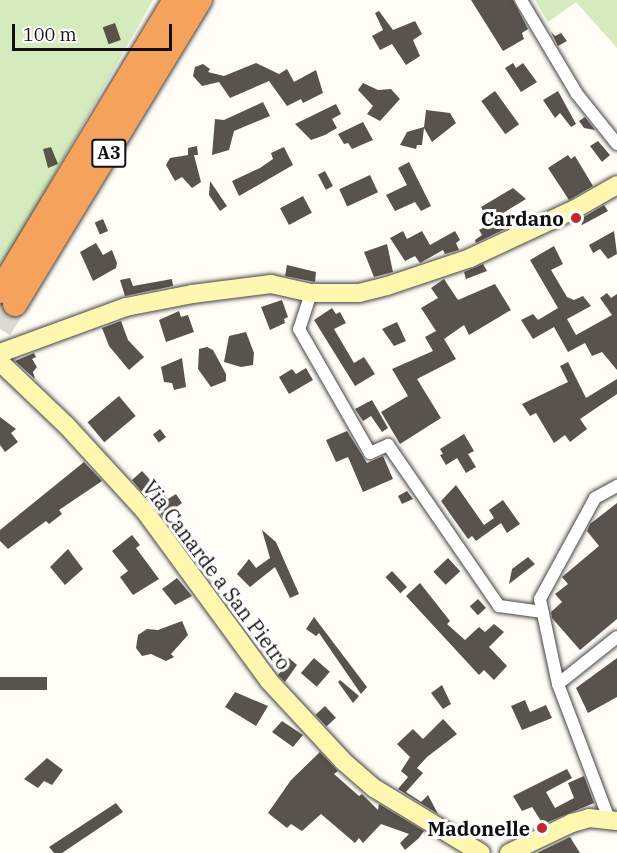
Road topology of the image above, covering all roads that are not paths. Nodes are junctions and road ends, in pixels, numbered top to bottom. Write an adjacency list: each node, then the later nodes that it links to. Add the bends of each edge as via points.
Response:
1 (175, 0): 8 (highway, A3)
2 (200, 0): 8 (highway, A3)
3 (521, 0): 4 (street, via 547,48)
4 (612, 128): 5 (street)
5 (617, 144)
6 (617, 185): 7 (street, via 470,258 359,293)
7 (311, 293): 9 (street, via 271,285 126,307); 12 (street, via 299,329 370,453 388,445 499,606)
8 (8, 298)
9 (0, 353)
10 (0, 362): 16 (street, Via Canarde a San Pietro, via 67,426 144,510 269,681 343,761 374,788)
11 (617, 486): 12 (street, via 595,498 540,599)
12 (543, 612): 14 (street)
13 (617, 637): 14 (street)
14 (558, 684): 15 (street)
15 (613, 820): 17 (street, via 589,818 572,823)
16 (480, 853)
17 (509, 853)

